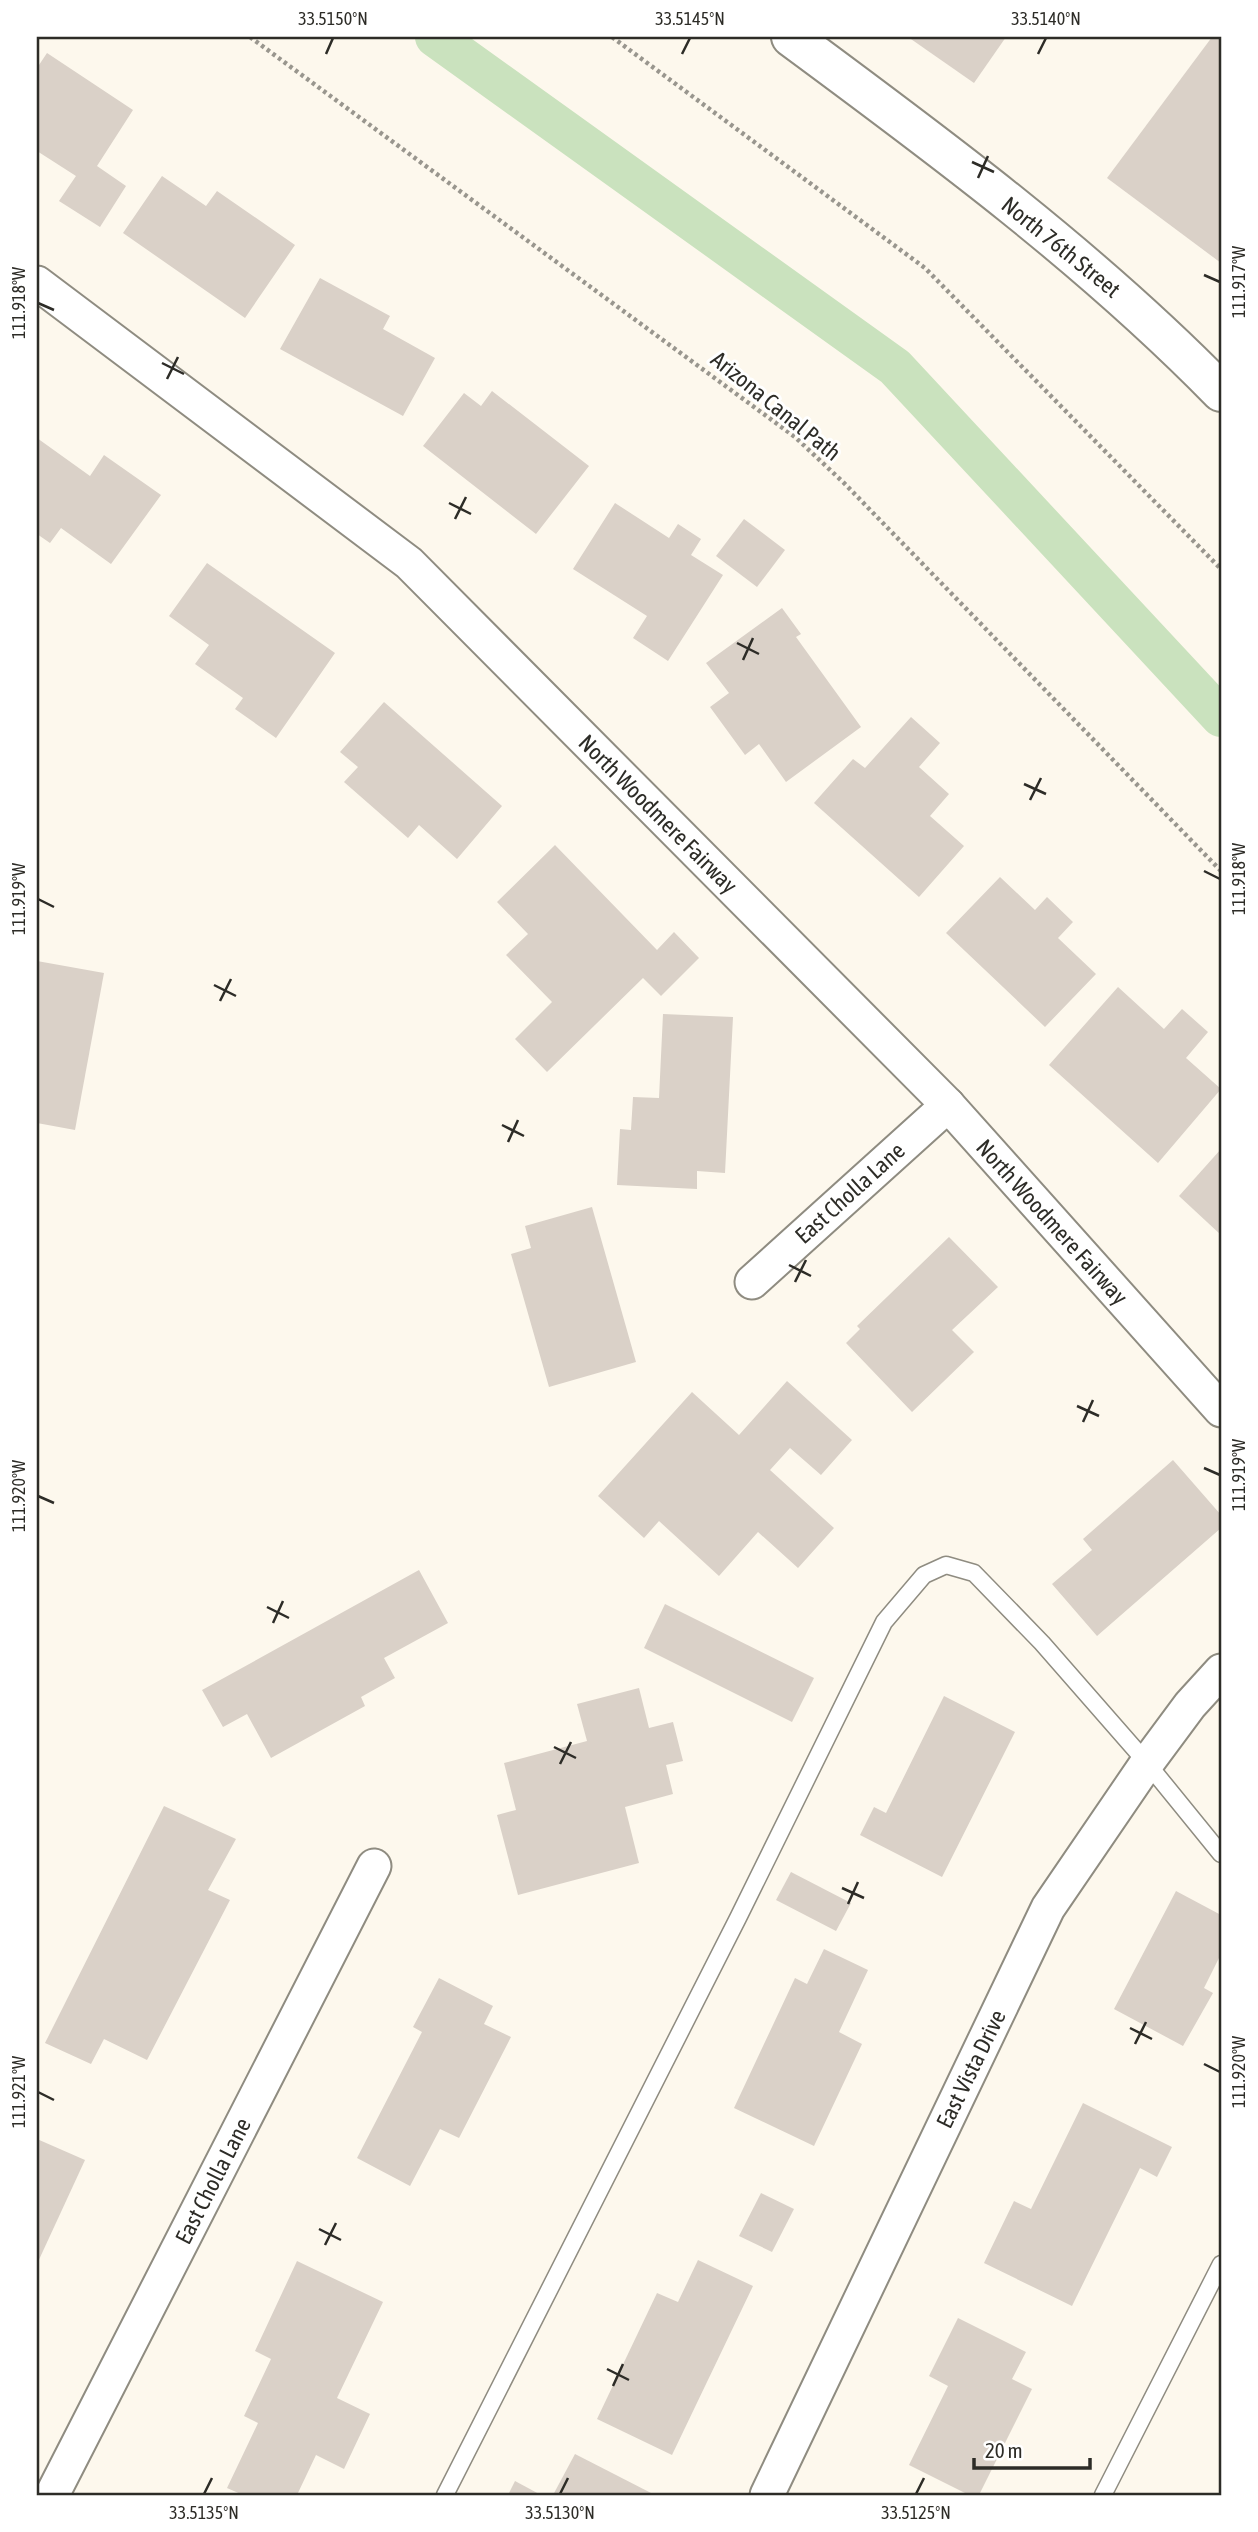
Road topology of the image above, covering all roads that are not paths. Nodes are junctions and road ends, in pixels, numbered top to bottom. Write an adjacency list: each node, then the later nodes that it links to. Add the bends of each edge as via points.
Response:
1 (791, 37): 3 (street, North 76th Street, via 900,117 1122,297)
2 (37, 283): 4 (street, North Woodmere Fairway, via 410,563)
3 (1218, 383)
4 (947, 1105): 5 (street, East Cholla Lane); 6 (street, North Woodmere Fairway)
5 (752, 1282)
6 (1221, 1410)
7 (1221, 1671): 8 (street, East Vista Drive)
8 (1147, 1763): 9 (lane); 13 (lane, via 974,1573 946,1565 923,1575 884,1622); 14 (street, East Vista Drive, via 1048,1908)
9 (1221, 1854)
10 (374, 1866): 12 (street, East Cholla Lane)
11 (1221, 2264): 15 (lane)
12 (52, 2495)
13 (445, 2495)
14 (767, 2495)
15 (1103, 2495)

